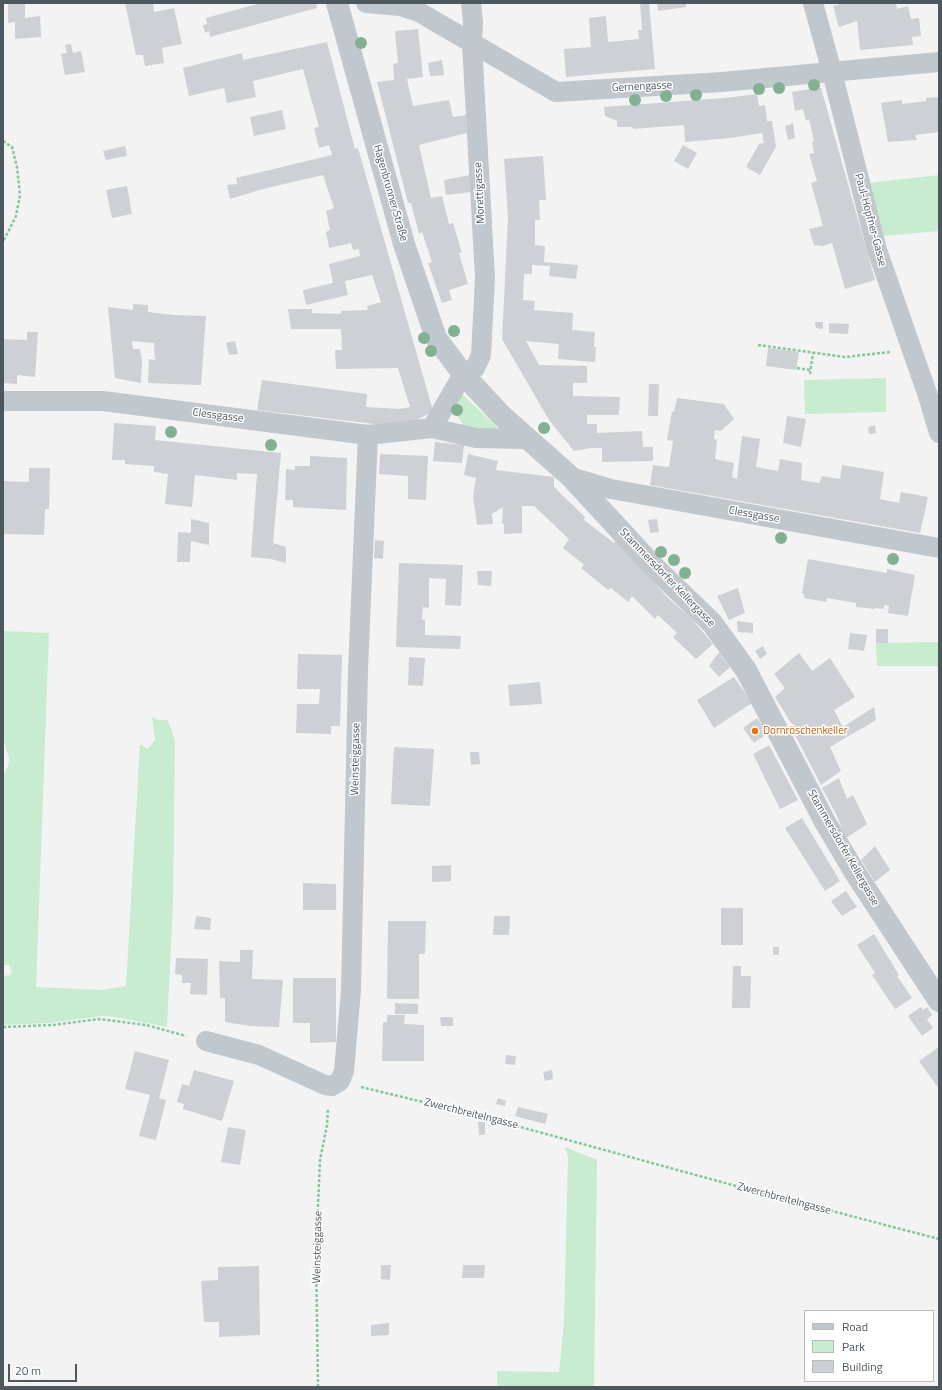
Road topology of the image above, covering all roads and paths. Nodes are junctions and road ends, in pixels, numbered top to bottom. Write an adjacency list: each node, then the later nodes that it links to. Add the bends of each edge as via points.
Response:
1 (337, 3): 14 (street, Hagenbrunner Straße, via 404,244 433,331)
2 (366, 3): 5 (street, Gernengasse, via 400,6 418,12)
3 (471, 3): 5 (street, Morettigasse)
4 (813, 3): 7 (street, Paul-Hopfner-Gasse)
5 (472, 44): 7 (street, Gernengasse, via 556,92 722,82); 14 (street, Morettigasse, via 485,278 481,355 475,368)
6 (939, 62): 7 (street, Gernengasse)
7 (832, 72): 17 (street, Paul-Hopfner-Gasse, via 877,250)
8 (3, 141): 9 (path, via 12,147 18,166 20,195 16,216)
9 (3, 242)
10 (758, 345): 12 (path)
11 (894, 351): 12 (path, via 845,358)
12 (813, 353): 13 (path, via 810,372)
13 (797, 368)
14 (463, 374): 16 (street); 19 (street, Stammersdorfer Kellergasse)
15 (3, 401): 18 (street, Clessgasse, via 103,402)
16 (432, 428): 18 (street, Clessgasse); 19 (street, Clessgasse, via 476,438)
17 (939, 433)
18 (368, 435): 25 (street, Weinsteiggasse, via 358,670 351,990 344,1071)
19 (526, 439): 20 (street, Stammersdorfer Kellergasse)
20 (570, 477): 21 (street, Clessgasse, via 611,489); 22 (street, Stammersdorfer Kellergasse, via 654,567 712,623 746,670 825,822)
21 (939, 548)
22 (939, 1001)
23 (3, 1027): 24 (path, via 53,1025 99,1019 146,1025)
24 (206, 1041): 25 (street, via 258,1055 325,1085 332,1086)
25 (340, 1081): 27 (path, Zwerchbreitelngasse, via 473,1114)
26 (328, 1107): 28 (path, Weinsteiggasse, via 320,1160 316,1252)
27 (939, 1240)
28 (318, 1387)

